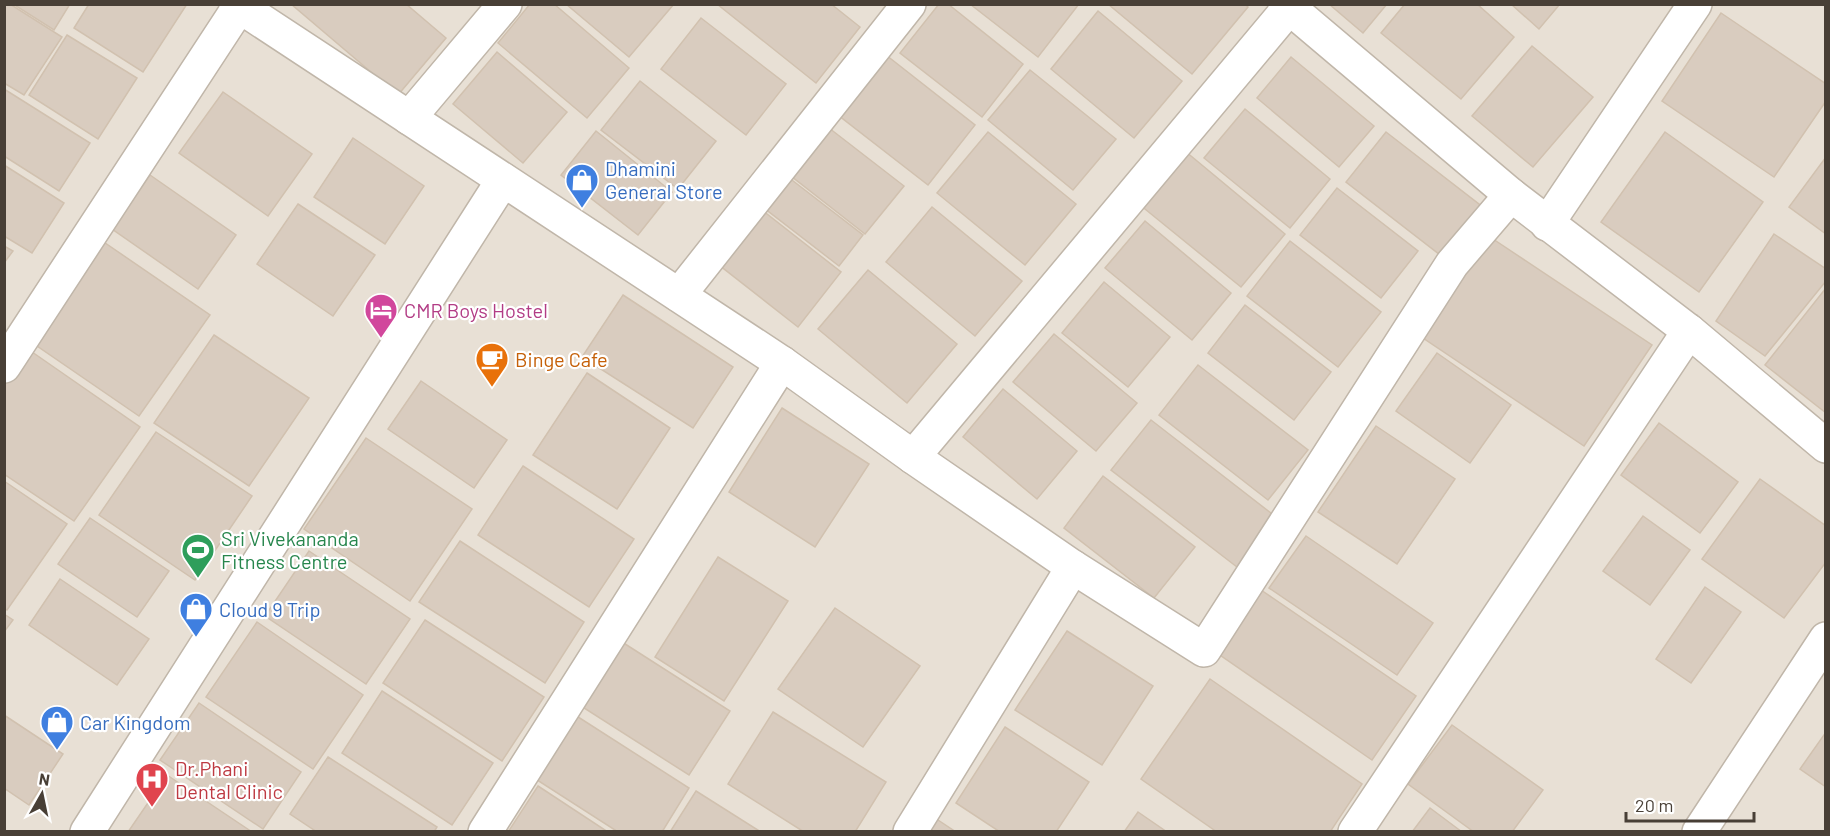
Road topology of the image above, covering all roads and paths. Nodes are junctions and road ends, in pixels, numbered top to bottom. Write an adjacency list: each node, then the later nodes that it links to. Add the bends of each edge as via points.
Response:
1 (505, 4): 6 (street)
2 (909, 4): 10 (street)
3 (1695, 4): 9 (street)
4 (238, 6): 6 (street); 13 (street)
5 (1287, 6): 8 (street); 15 (street)
6 (409, 118): 7 (street)
7 (503, 180): 10 (street); 18 (street)
8 (1511, 195): 9 (street); 16 (street, via 1452,264 1204,651)
9 (1547, 224): 11 (street)
10 (679, 295): 12 (street)
11 (1689, 331): 14 (street); 21 (street)
12 (782, 363): 15 (street); 19 (street)
13 (4, 366)
14 (1826, 446)
15 (914, 457): 16 (street)
16 (1073, 567): 20 (street)
17 (1826, 639): 22 (street)
18 (87, 831)
19 (485, 831)
20 (910, 831)
21 (1355, 831)
22 (1699, 831)

